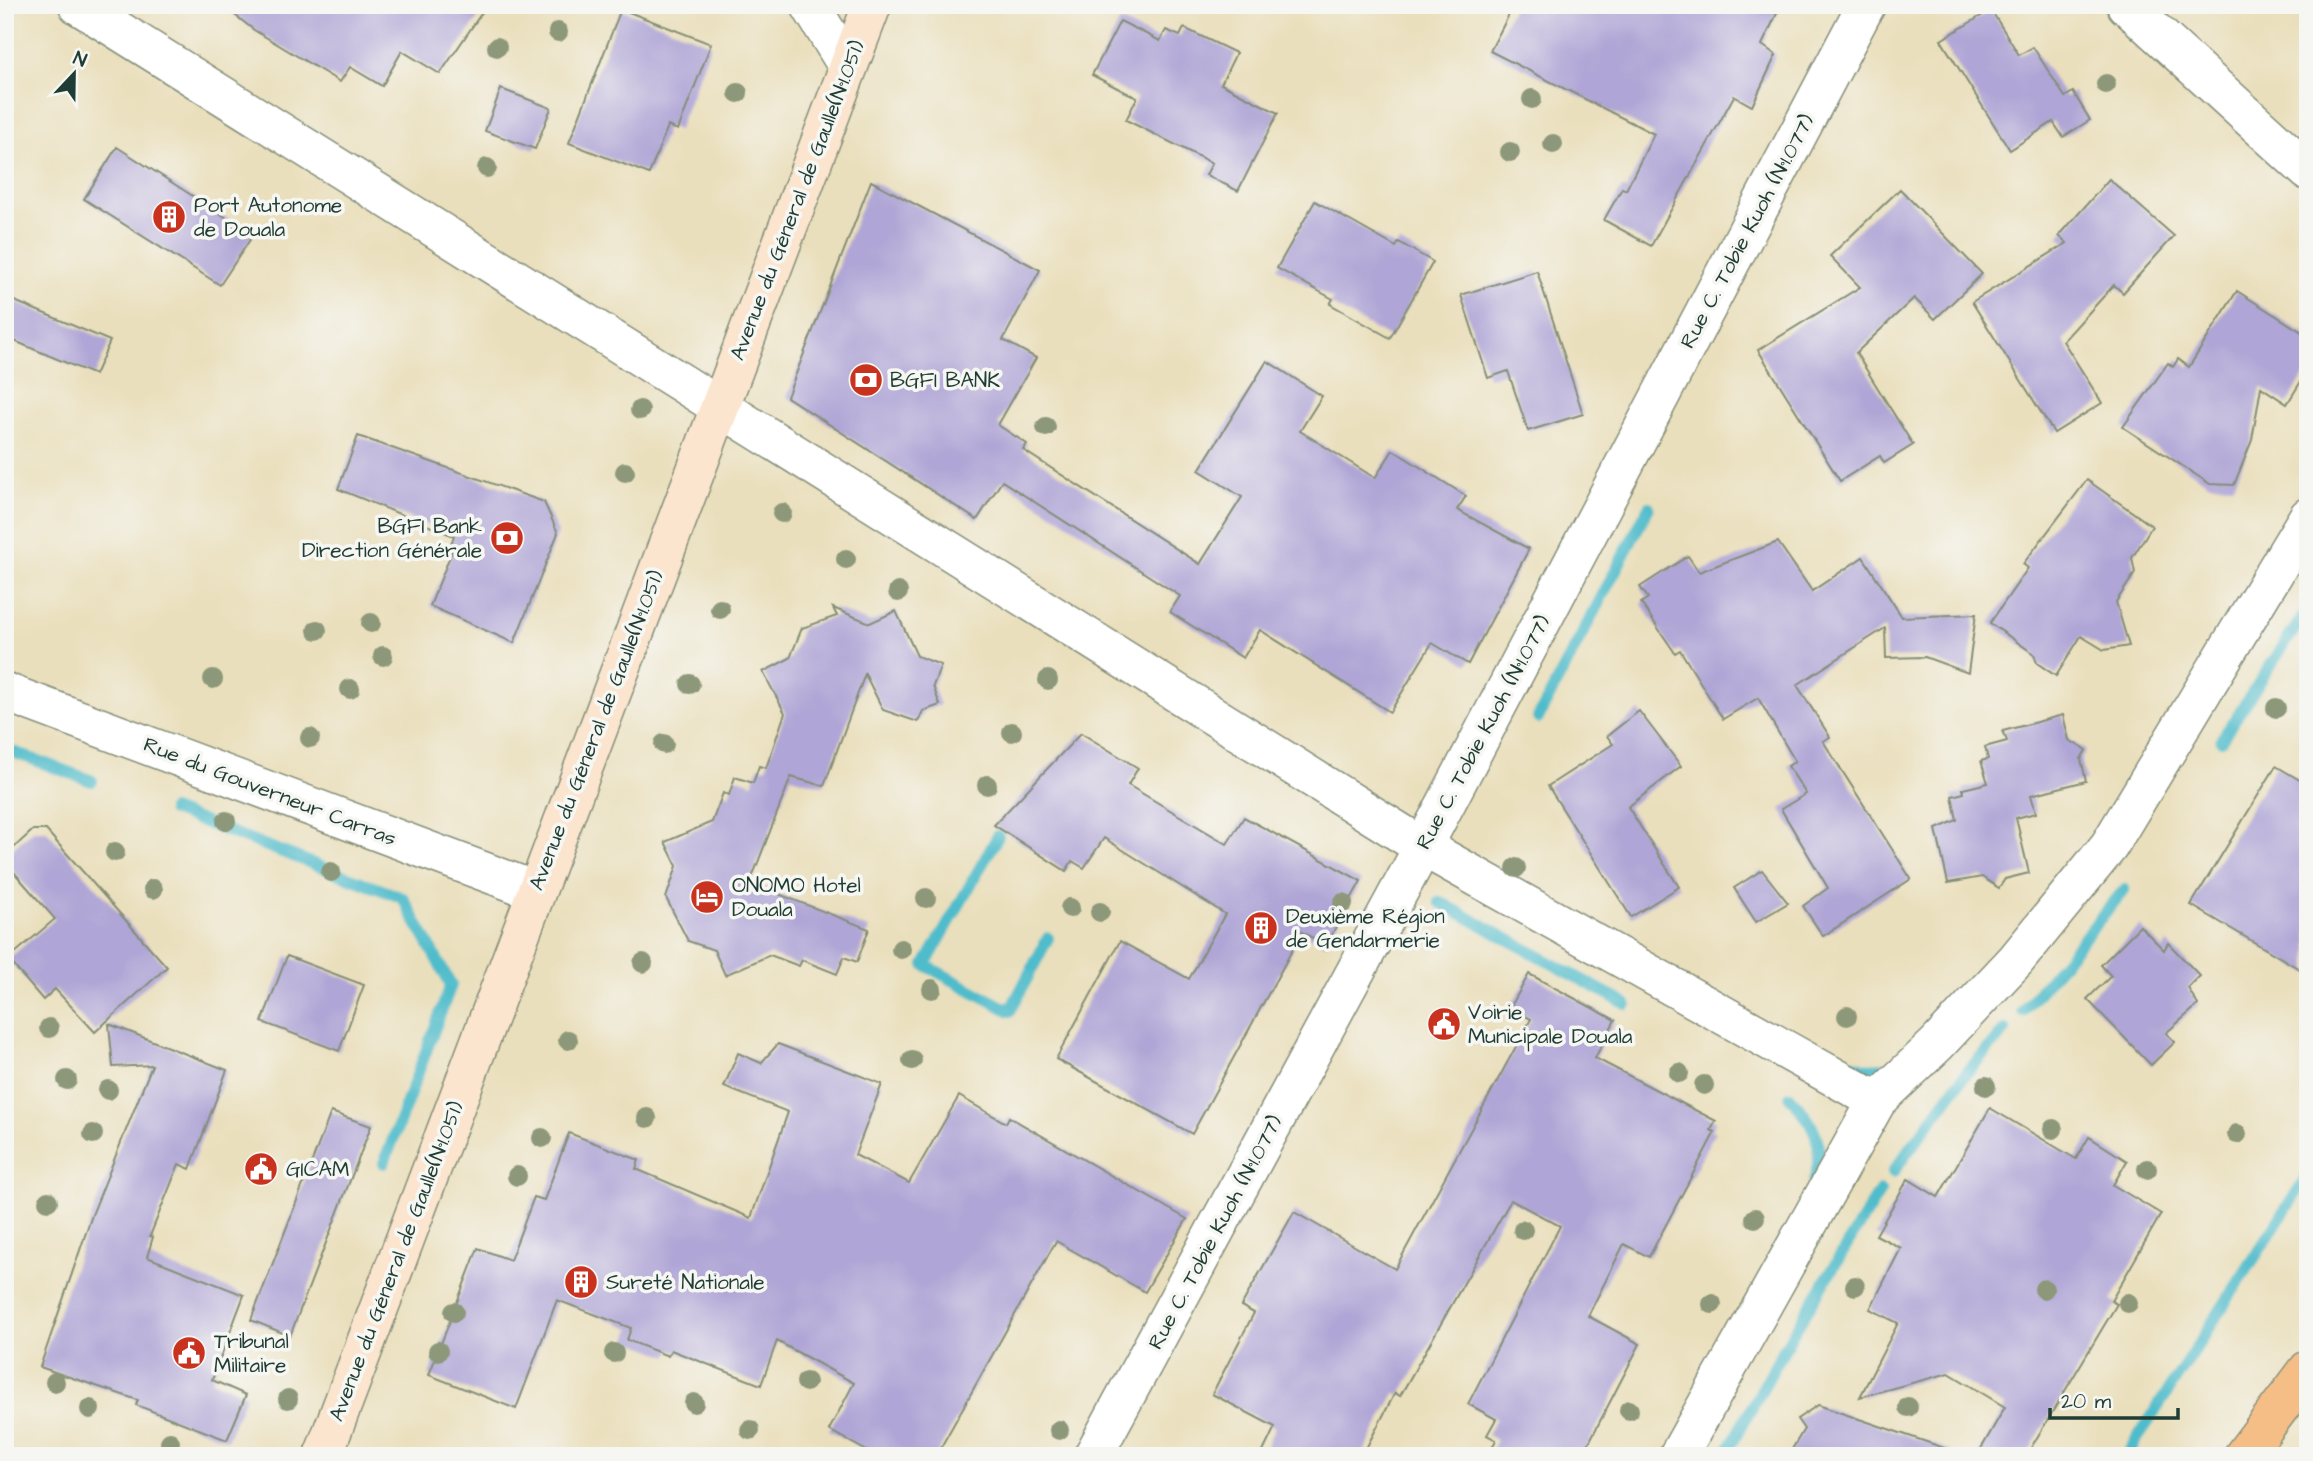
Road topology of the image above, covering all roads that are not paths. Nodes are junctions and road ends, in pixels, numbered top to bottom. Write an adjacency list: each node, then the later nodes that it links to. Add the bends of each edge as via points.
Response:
1 (78, 5): 8 (street)
2 (810, 5): 6 (street)
3 (872, 5): 6 (main road, Avenue du Géneral de Gaulle(N°1.051))
4 (1866, 5): 11 (street, Rue C. Tobie Kuoh (N°1.077))
5 (2126, 5): 7 (street)
6 (848, 67): 8 (main road, Avenue du Géneral de Gaulle(N°1.051))
7 (2308, 170)
8 (718, 408): 11 (street); 12 (main road, Avenue du Géneral de Gaulle(N°1.051))
9 (2308, 517): 13 (street, via 2109,846 2016,960)
10 (5, 692): 12 (street, Rue du Gouverneur Carras)
11 (1423, 847): 13 (street); 16 (street, Rue C. Tobie Kuoh (N°1.077))
12 (536, 891): 15 (main road, Avenue du Géneral de Gaulle(N°1.051))
13 (1877, 1101): 17 (street)
14 (2308, 1370): 18 (highway)
15 (323, 1456)
16 (1093, 1456)
17 (1678, 1456)
18 (2243, 1456)

